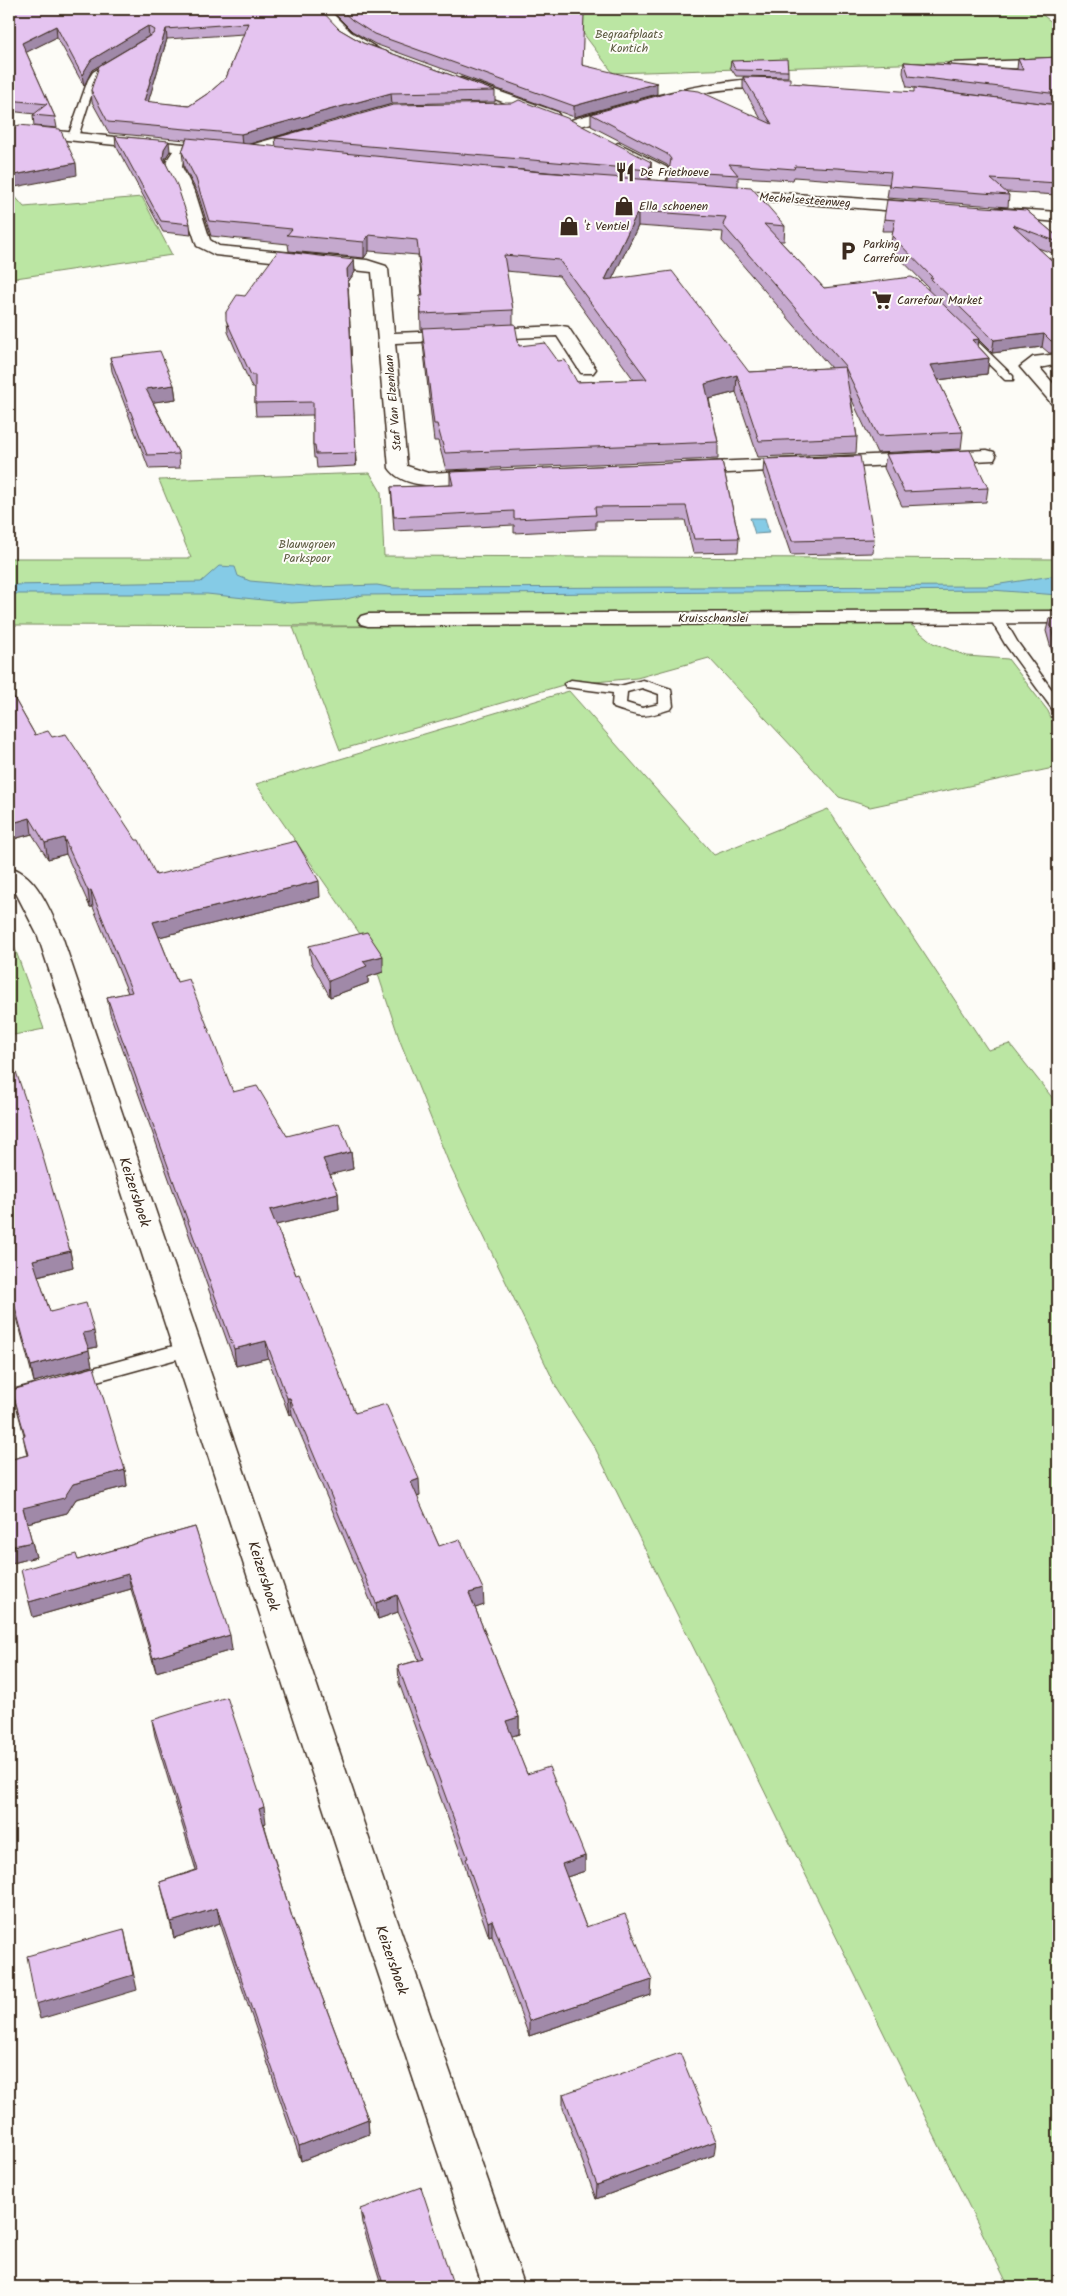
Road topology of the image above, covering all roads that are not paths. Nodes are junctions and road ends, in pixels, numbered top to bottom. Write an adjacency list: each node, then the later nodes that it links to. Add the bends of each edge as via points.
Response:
1 (321, 9): 3 (street, via 346,34 369,49)
2 (128, 55): 13 (lane, via 96,74)
3 (386, 55)
4 (1058, 63): 5 (street)
5 (950, 67)
6 (447, 77): 9 (street)
7 (796, 84): 10 (street, via 735,82 705,87)
8 (486, 108): 9 (street)
9 (532, 108): 10 (street)
10 (573, 124): 18 (street, via 661,170)
11 (324, 128): 15 (street)
12 (10, 130): 13 (street)
13 (73, 137): 14 (street)
14 (182, 148): 15 (street); 27 (street, Staf Van Elzenlaan, via 174,168 188,195 203,243 215,250 380,269)
15 (238, 153): 16 (street)
16 (277, 156)
17 (638, 188): 18 (street)
18 (657, 189): 19 (street)
19 (676, 190)
20 (704, 192): 21 (street, Mechelsesteenweg)
21 (937, 209)
22 (986, 212): 23 (street)
23 (1058, 217)
24 (552, 312): 25 (street)
25 (562, 331): 27 (street); 29 (street)
26 (962, 332): 30 (lane)
27 (388, 338): 34 (street, Staf Van Elzenlaan, via 398,468 420,479)
28 (1058, 359): 31 (street, via 1039,361 1029,367)
29 (587, 369)
30 (1009, 378)
31 (1058, 400)
32 (988, 456): 33 (street)
33 (666, 470)
34 (509, 475)
35 (996, 617): 36 (street, Kruisschanslei); 37 (street, Kruisschanslei); 40 (lane)
36 (1058, 617)
37 (368, 620)
38 (571, 684): 39 (lane)
39 (620, 690)
40 (1058, 706)
41 (9, 874): 42 (street, Keizershoek, via 26,889 50,936)
42 (188, 1349): 43 (lane); 44 (street, Keizershoek)
43 (9, 1398)
44 (504, 2287)

